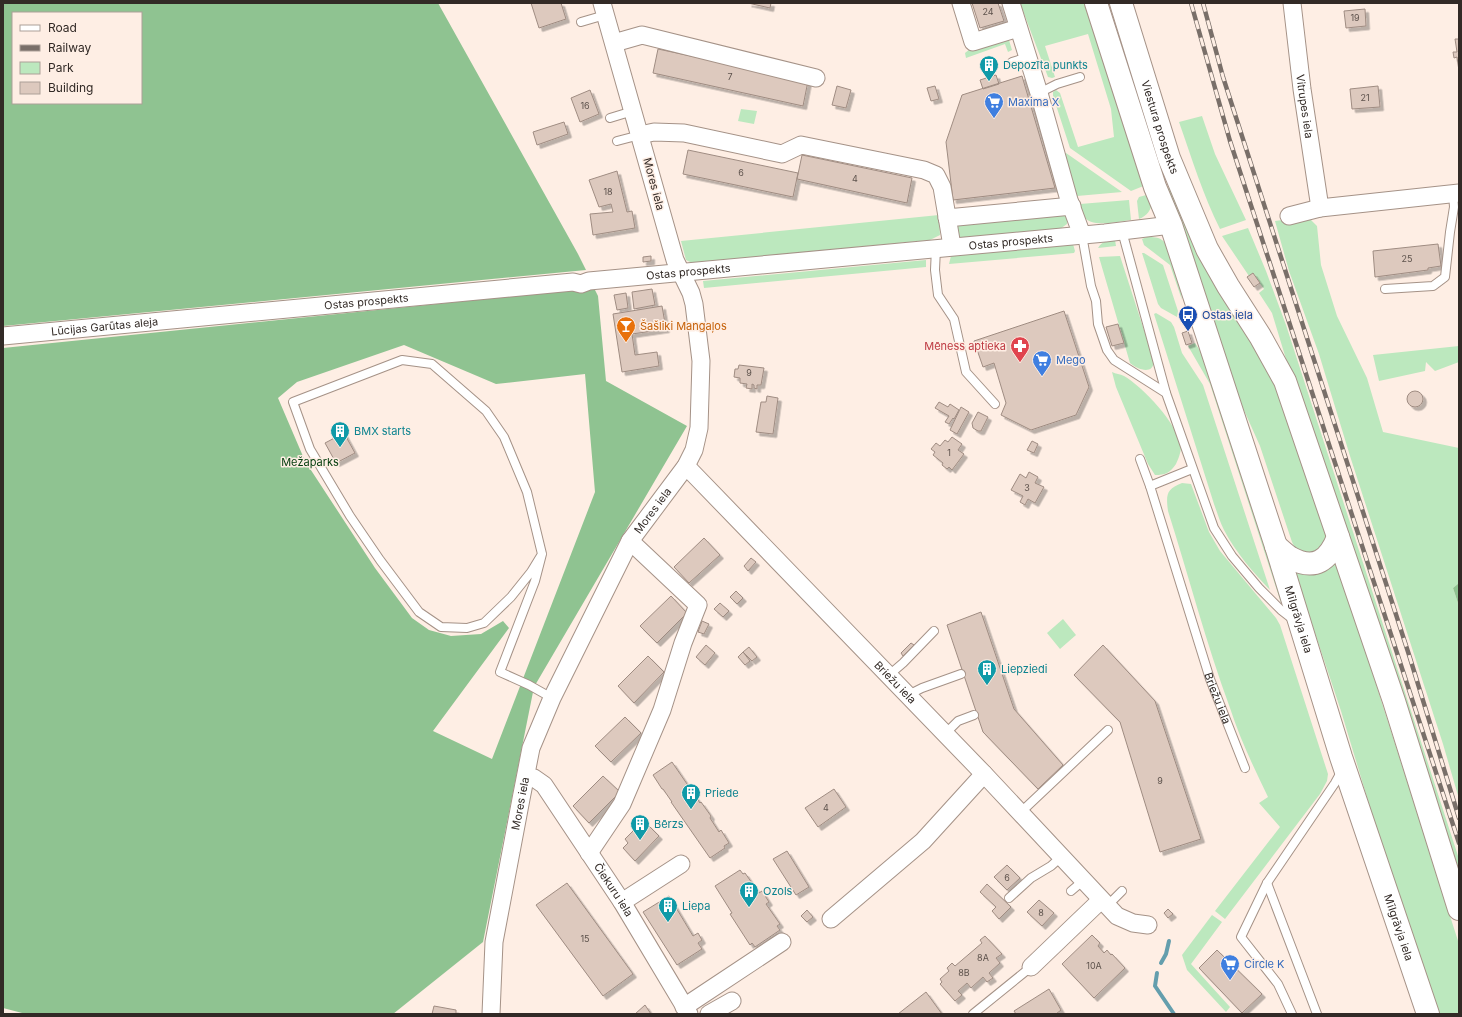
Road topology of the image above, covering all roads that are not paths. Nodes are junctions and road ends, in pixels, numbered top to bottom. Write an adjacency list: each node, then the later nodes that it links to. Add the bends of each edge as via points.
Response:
1 (961, 3): 8 (street, via 973,42)
2 (1011, 3): 8 (street)
3 (1096, 3): 22 (main road, Viestura prospekts, via 1155,187)
4 (1121, 3): 36 (main road, Viestura prospekts, via 1169,158 1207,249 1285,381)
5 (1292, 3): 19 (street, Vitrupes iela)
6 (604, 9): 7 (lane); 9 (street, Mores iela)
7 (581, 22)
8 (1018, 28): 12 (street, via 1020,60)
9 (614, 43): 11 (street, via 642,35); 13 (street, Mores iela)
10 (1080, 77): 12 (lane)
11 (816, 78)
12 (1039, 93): 18 (street)
13 (633, 111): 14 (lane); 15 (street, Mores iela)
14 (610, 118)
15 (640, 135): 16 (lane); 21 (street, via 654,132 684,133 782,154 801,145 924,170 936,175 942,187); 26 (street, Mores iela, via 675,260)
16 (617, 141)
17 (1456, 194): 19 (street); 27 (lane, via 1445,277 1433,286)
18 (1072, 206): 21 (street); 24 (street)
19 (1320, 208): 20 (street)
20 (1289, 216)
21 (947, 218): 25 (street)
22 (1171, 225): 23 (street, Ostas prospekts); 38 (main road, Mīlgrāvja iela)
23 (1122, 231): 24 (street, Ostas prospekts); 30 (lane)
24 (1082, 235): 25 (street, Ostas prospekts); 30 (lane, via 1096,301 1098,324 1107,350 1114,360)
25 (944, 247): 26 (street, Ostas prospekts); 31 (lane, via 935,270 938,295 954,319 966,372)
26 (681, 272): 28 (street, Ostas prospekts, via 589,281 581,284 573,282); 33 (street, Mores iela, via 694,304 701,360 699,428 694,450)
27 (1385, 289)
28 (205, 317): 29 (street, Lūcijas Garūtas aleja)
29 (3, 336)
30 (1166, 393): 34 (lane)
31 (996, 404)
32 (1140, 459): 35 (lane, Briežu iela)
33 (686, 466): 37 (street, Mores iela); 43 (street, Briežu iela)
34 (1192, 469): 35 (lane); 40 (lane, via 1214,528 1232,556 1280,610)
35 (1150, 486): 50 (lane, Briežu iela, via 1210,679)
36 (1338, 537): 38 (main road, via 1334,549 1326,558 1316,563 1305,564 1290,558); 64 (main road, via 1394,701)
37 (630, 541): 45 (street, Mores iela); 54 (street, via 698,605 662,710 622,804)
38 (1276, 546): 40 (main road, Mīlgrāvja iela)
39 (542, 554): 39 (lane, via 511,597 484,623 467,628 441,627 419,612 350,516 310,450 293,402 402,360 432,364 486,411 504,437 527,492); 45 (lane, via 535,580 500,672)
40 (1300, 620): 49 (main road, Mīlgrāvja iela)
41 (934, 631): 43 (lane)
42 (961, 674): 44 (lane)
43 (888, 675): 44 (street, Briežu iela)
44 (908, 695): 48 (street, Briežu iela)
45 (552, 698): 52 (street, Mores iela, via 531,748)
46 (974, 715): 48 (lane, via 958,721)
47 (1108, 730): 53 (lane)
48 (945, 734): 51 (street, Briežu iela)
49 (1341, 757): 58 (lane, via 1340,774 1335,783); 76 (main road, Mīlgrāvja iela)
50 (1245, 768)
51 (984, 774): 53 (street, Briežu iela); 65 (street, via 923,841)
52 (526, 777): 54 (street, Čiekuru iela, via 534,778 544,785); 71 (street, Mores iela, via 494,942)
53 (1020, 813): 55 (street, Briežu iela)
54 (589, 852): 62 (street, Čiekuru iela)
55 (1061, 857): 57 (street, Briežu iela); 61 (lane, via 1031,878)
56 (680, 864): 62 (street)
57 (1084, 880): 59 (lane); 63 (street, Briežu iela)
58 (1266, 883): 74 (lane, via 1241,937 1278,984); 75 (lane)
59 (1071, 891)
60 (1122, 891): 63 (lane)
61 (1010, 898)
62 (622, 902): 70 (street, Čiekuru iela)
63 (1104, 903): 66 (street, Briežu iela, via 1124,920); 68 (street)
64 (1459, 909)
65 (831, 918)
66 (1148, 925)
67 (782, 942): 70 (street)
68 (1030, 967): 73 (lane)
69 (732, 1001): 72 (street)
70 (687, 1010)
71 (491, 1014)
72 (709, 1014)
73 (973, 1014)
74 (1292, 1014)
75 (1317, 1014)
76 (1428, 1014)

